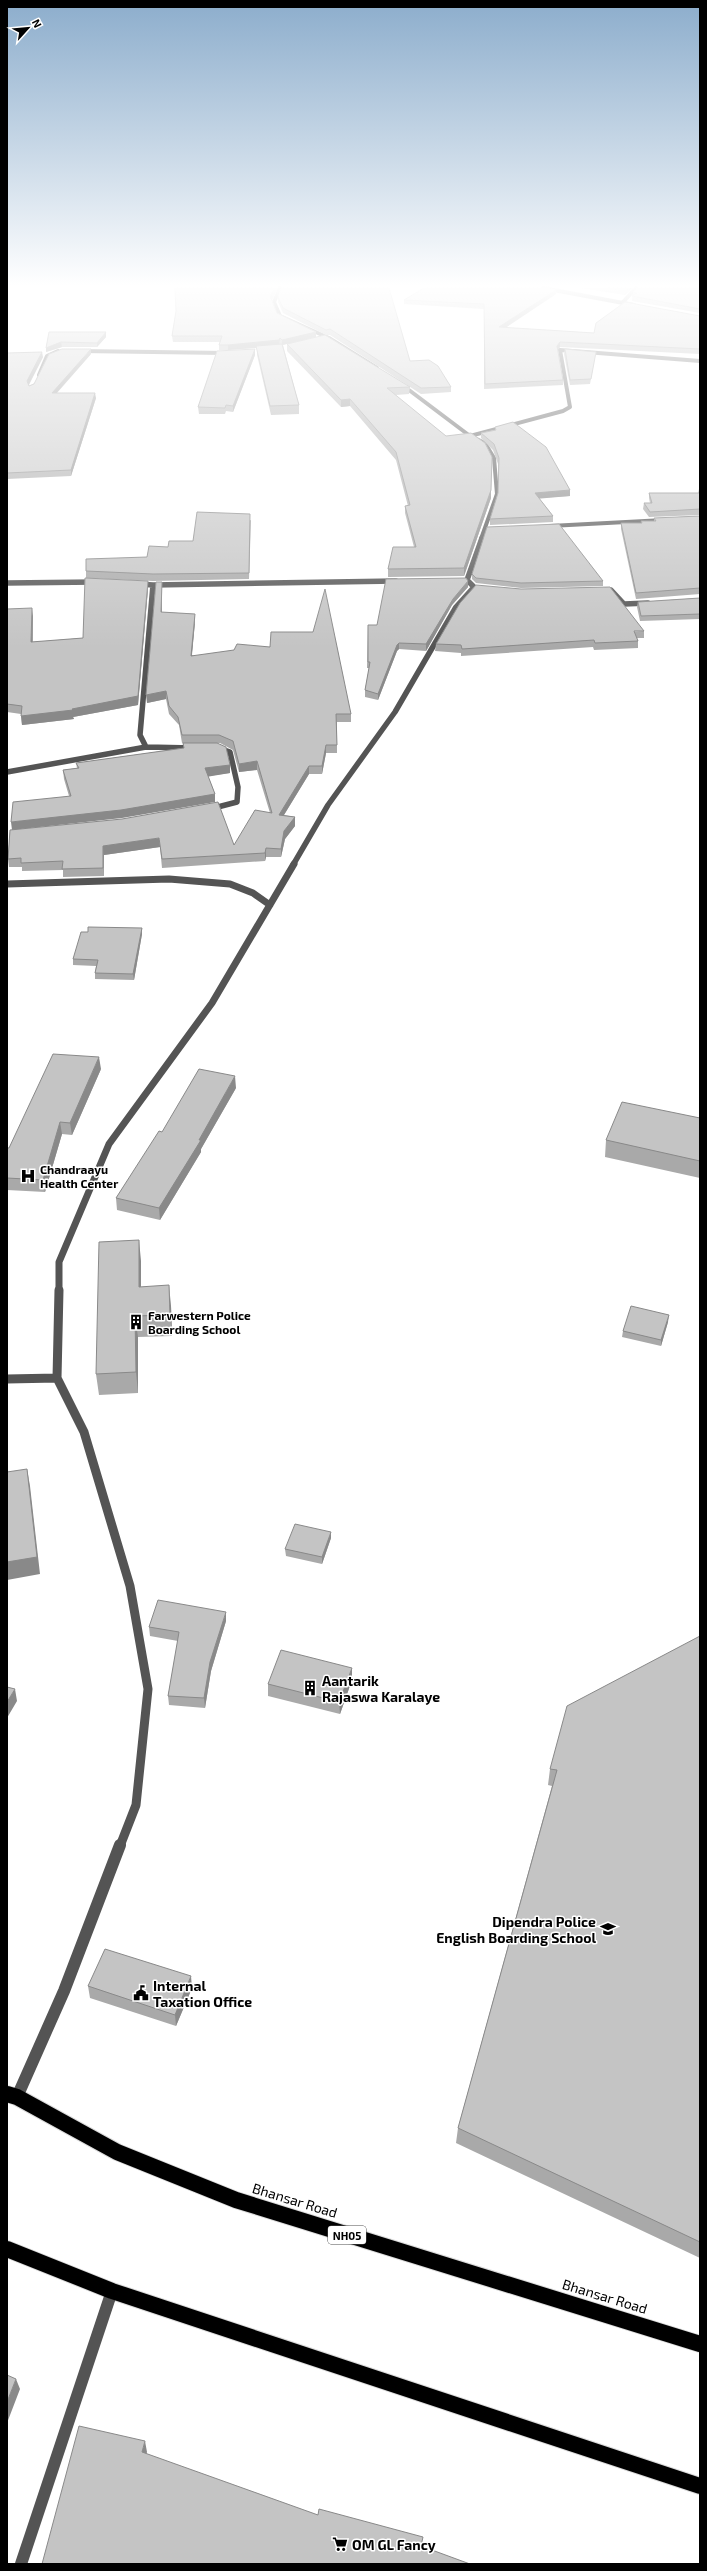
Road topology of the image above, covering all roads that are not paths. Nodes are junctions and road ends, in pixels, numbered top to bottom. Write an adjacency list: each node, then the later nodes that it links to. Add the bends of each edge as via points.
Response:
1 (432, 408): 3 (street)
2 (568, 408): 3 (street)
3 (470, 436): 19 (street, via 485,443 494,458 497,494 489,529 463,580 477,588 456,607 395,712 328,805)
4 (671, 520): 5 (street)
5 (547, 526)
6 (404, 581): 10 (street)
7 (7, 583): 8 (street)
8 (106, 583)
9 (130, 584): 10 (street)
10 (153, 585): 13 (street, via 140,735)
11 (596, 590): 12 (street, via 611,590 624,604)
12 (655, 602)
13 (146, 747): 15 (street); 16 (street)
14 (211, 747): 17 (street, via 230,752 238,787 238,802)
15 (197, 748)
16 (7, 772)
17 (204, 810)
18 (7, 884): 19 (street, via 169,879 230,884)
19 (270, 904): 20 (street, via 212,1003 109,1144 59,1262)
20 (57, 1378): 21 (street); 22 (street, via 84,1432 130,1586 148,1689 136,1805 64,1991)
21 (7, 1379)
22 (12, 2096): 25 (highway, Bhansar Road / NH05, via 117,2152 236,2200)
23 (7, 2249): 24 (highway)
24 (112, 2291): 26 (highway); 27 (street)
25 (700, 2344)
26 (700, 2486)
27 (21, 2564)

